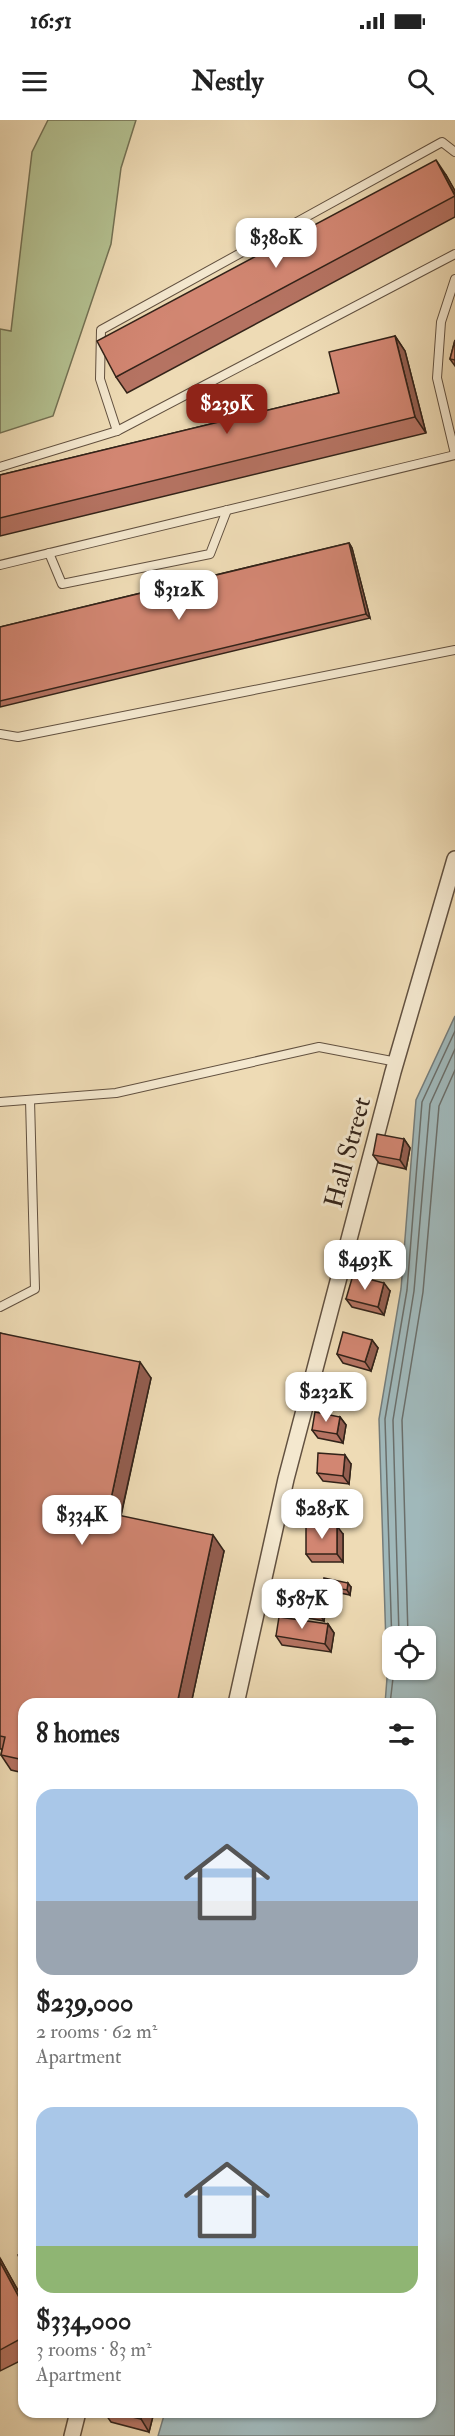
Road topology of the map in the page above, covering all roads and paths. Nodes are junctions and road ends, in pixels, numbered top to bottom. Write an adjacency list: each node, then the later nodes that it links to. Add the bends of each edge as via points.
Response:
1 (455, 152): 4 (lane, via 442,142 101,330 100,379)
2 (455, 254): 4 (lane)
3 (455, 279): 5 (lane, via 441,322 437,378)
4 (117, 431): 6 (lane)
5 (455, 455): 7 (lane)
6 (0, 467)
7 (227, 510): 8 (lane); 8 (lane, via 210,554 62,584)
8 (49, 553): 9 (lane)
9 (0, 565)
10 (455, 650): 11 (lane, via 18,737)
11 (0, 735)
12 (455, 860): 13 (street, Hall Street)
13 (397, 1062): 14 (lane, via 319,1047 116,1092); 17 (street, Hall Street, via 286,1479)
14 (30, 1100): 15 (lane); 16 (lane, via 34,1289)
15 (0, 1102)
16 (0, 1307)
17 (237, 1698)
18 (76, 2418): 19 (street)
19 (72, 2436)

